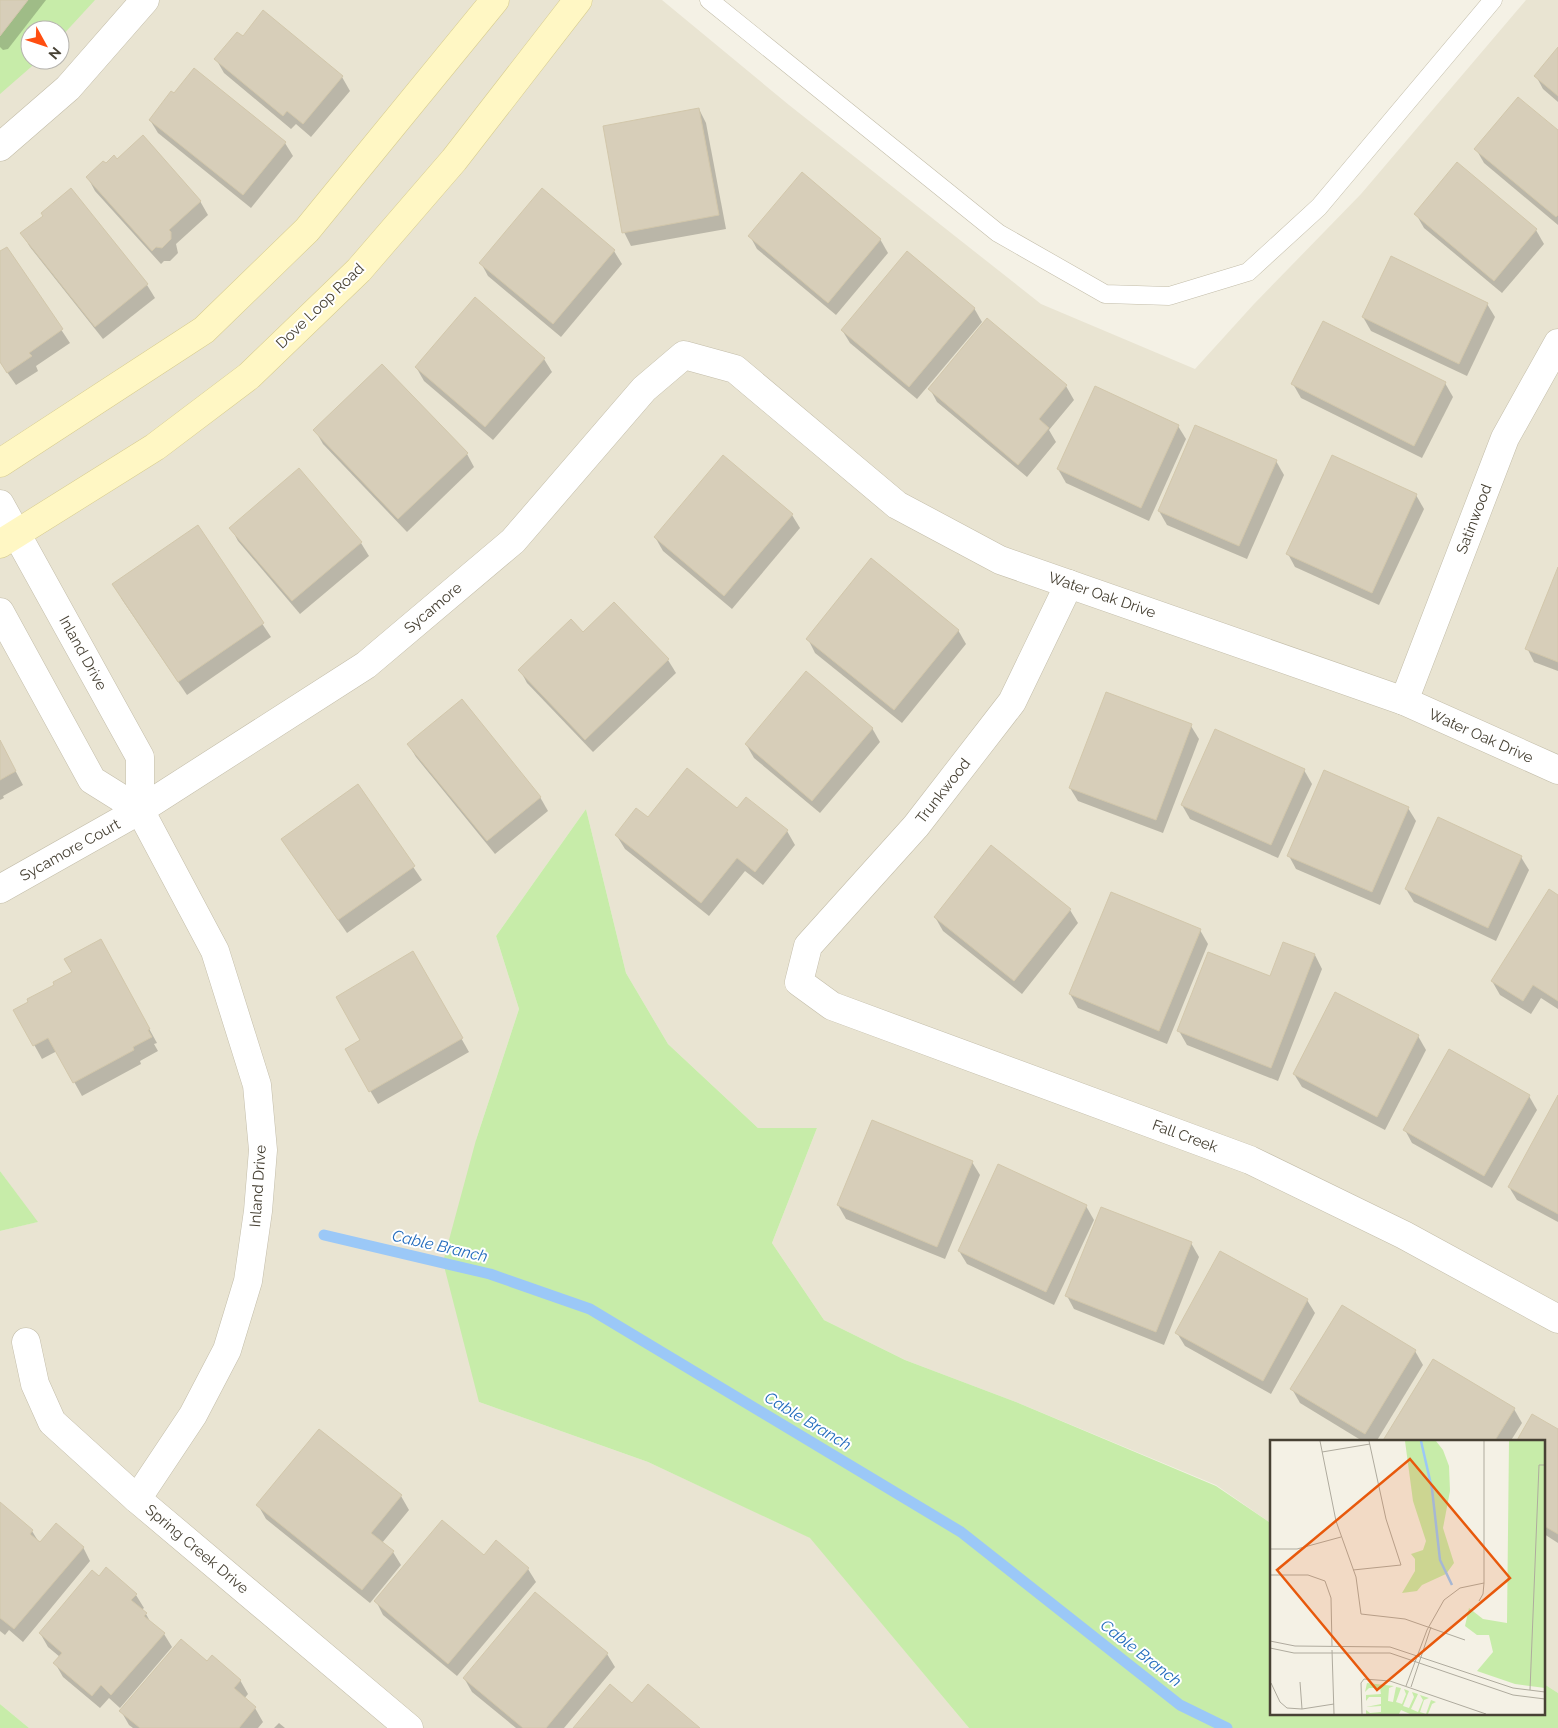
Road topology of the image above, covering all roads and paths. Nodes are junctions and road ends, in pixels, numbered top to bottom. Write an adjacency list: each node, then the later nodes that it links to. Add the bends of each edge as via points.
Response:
1 (145, 0): 6 (street, via 68,88)
2 (496, 0): 9 (main road, via 307,230 204,330)
3 (578, 0): 11 (main road, Dove Loop Road, via 454,160 359,270 249,376 155,447)
4 (709, 0): 5 (lane, via 998,233 1105,294 1169,296 1248,272 1319,207)
5 (1493, 0)
6 (0, 147)
7 (1558, 343): 14 (street, Satinwood, via 1505,438)
8 (684, 355): 12 (street, Water Oak Drive, via 735,369 897,505 1000,560); 16 (street, Sycamore, via 644,390 513,541 366,665)
9 (0, 463)
10 (0, 504): 11 (street, Inland Drive)
11 (9, 538): 16 (street, Inland Drive, via 140,757)
12 (1069, 584): 14 (street, Water Oak Drive); 18 (street, Trunkwood, via 1012,702 916,826 808,946)
13 (0, 612): 16 (street, Inland Drive, via 92,780)
14 (1404, 701): 15 (street, Water Oak Drive)
15 (1558, 770)
16 (140, 810): 17 (street, Sycamore Court); 21 (street, Inland Drive, via 215,951 257,1084 263,1150 248,1281 227,1350 193,1415)
17 (0, 889)
18 (799, 982): 19 (street, Fall Creek, via 832,1006 1250,1160 1404,1235)
19 (1558, 1319)
20 (26, 1342): 21 (street, Spring Creek Drive, via 35,1384 52,1422)
21 (137, 1499): 22 (street, Spring Creek Drive)
22 (409, 1728)

